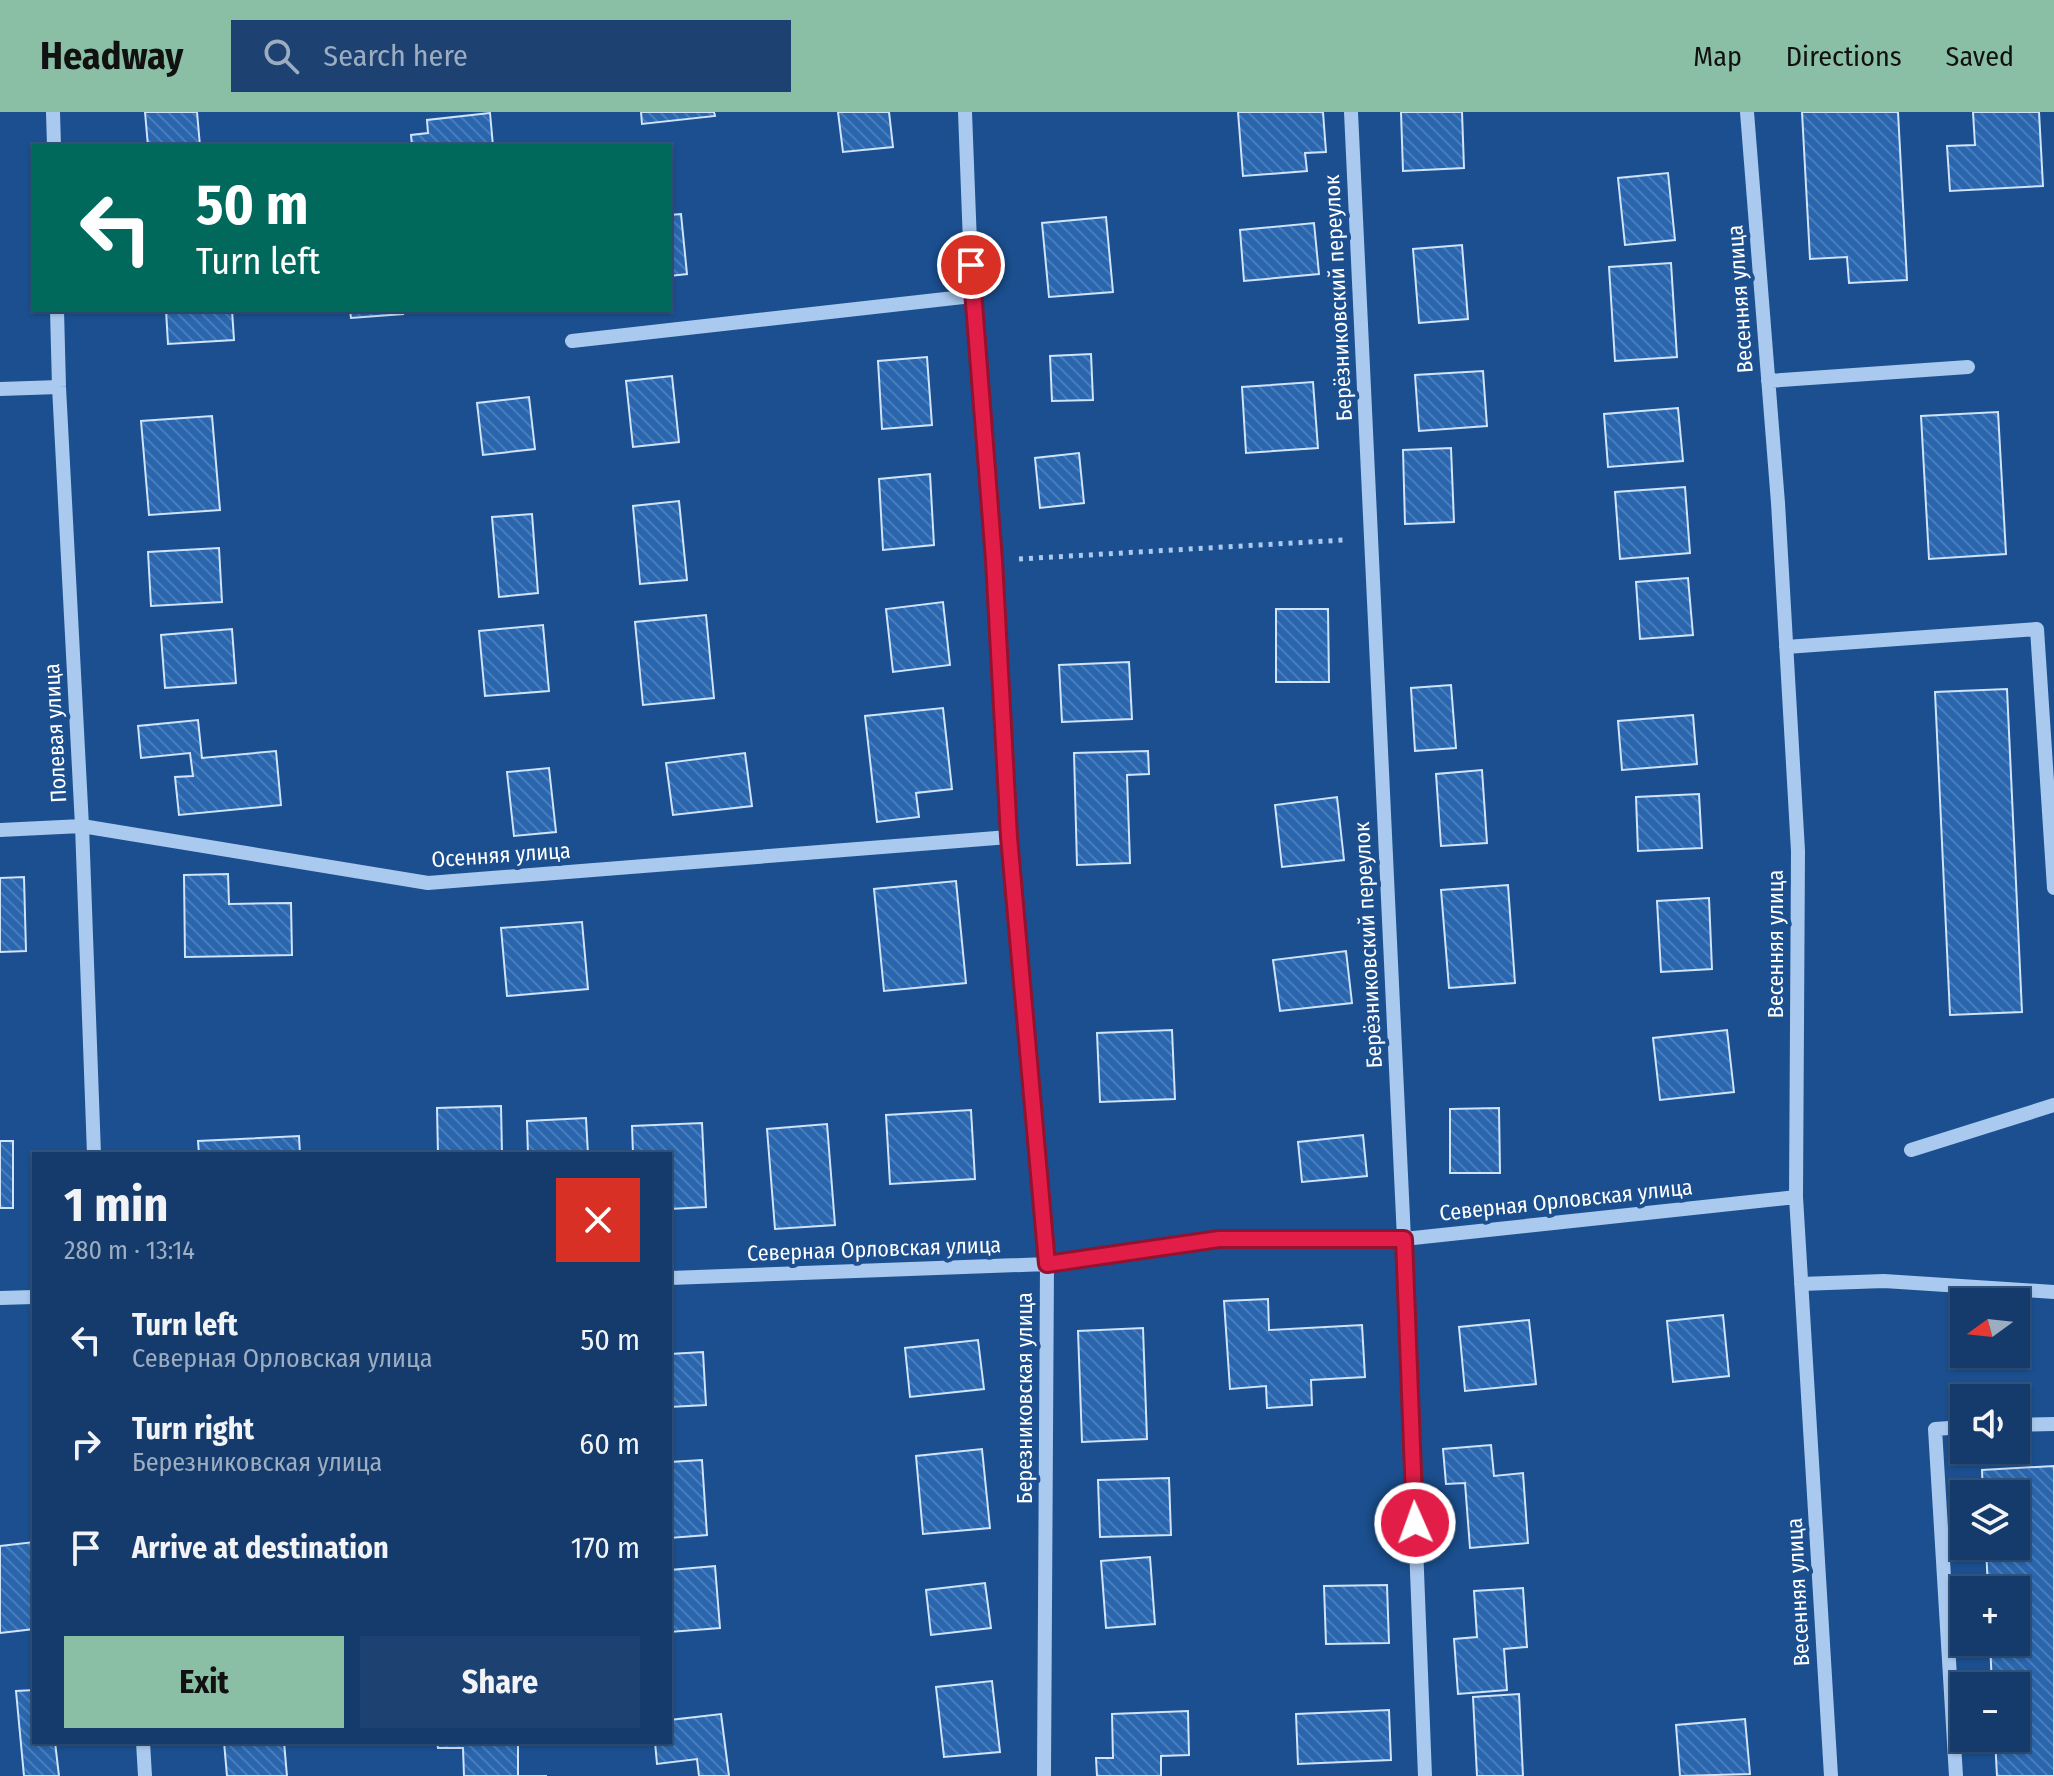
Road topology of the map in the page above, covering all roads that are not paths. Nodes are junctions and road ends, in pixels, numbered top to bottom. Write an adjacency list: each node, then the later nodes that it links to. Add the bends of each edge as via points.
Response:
1 (53, 112): 5 (street)
2 (965, 112): 6 (street, Березниковская улица)
3 (1351, 112): 22 (street, Берёзниковский переулок)
4 (1747, 112): 10 (street, Весенняя улица)
5 (54, 144)
6 (972, 296): 8 (street); 16 (street, Березниковская улица)
7 (57, 312): 11 (street, Полевая улица)
8 (572, 341)
9 (1968, 367): 10 (street)
10 (1768, 381): 13 (street, Весенняя улица)
11 (59, 387): 12 (street); 14 (street, Полевая улица)
12 (0, 389)
13 (1786, 647): 17 (street, via 2037,629); 21 (street, Весенняя улица, via 1798,851)
14 (82, 826): 15 (street, Осенняя улица); 16 (street, Осенняя улица, via 428,883); 20 (street, Полевая улица)
15 (0, 830)
16 (1009, 837): 23 (street, Березниковская улица)
17 (2054, 888)
18 (2054, 1105): 19 (street)
19 (1911, 1150)
20 (94, 1152)
21 (1796, 1197): 22 (street, Северная Орловская улица); 25 (street, Весенняя улица)
22 (1404, 1239): 23 (street, Северная Орловская улица, via 1219,1239); 35 (street, Берёзниковский переулок)
23 (1047, 1264): 24 (street, Северная Орловская улица); 34 (street, Березниковская улица)
24 (672, 1278)
25 (1801, 1284): 26 (street, via 1884,1281); 36 (street, Весенняя улица)
26 (2054, 1292)
27 (32, 1297): 28 (street)
28 (0, 1298)
29 (2054, 1424): 30 (street)
30 (2030, 1425)
31 (1950, 1428): 37 (street, via 1935,1429)
32 (143, 1744): 33 (street)
33 (145, 1776)
34 (1044, 1776)
35 (1425, 1776)
36 (1831, 1776)
37 (1956, 1776)

